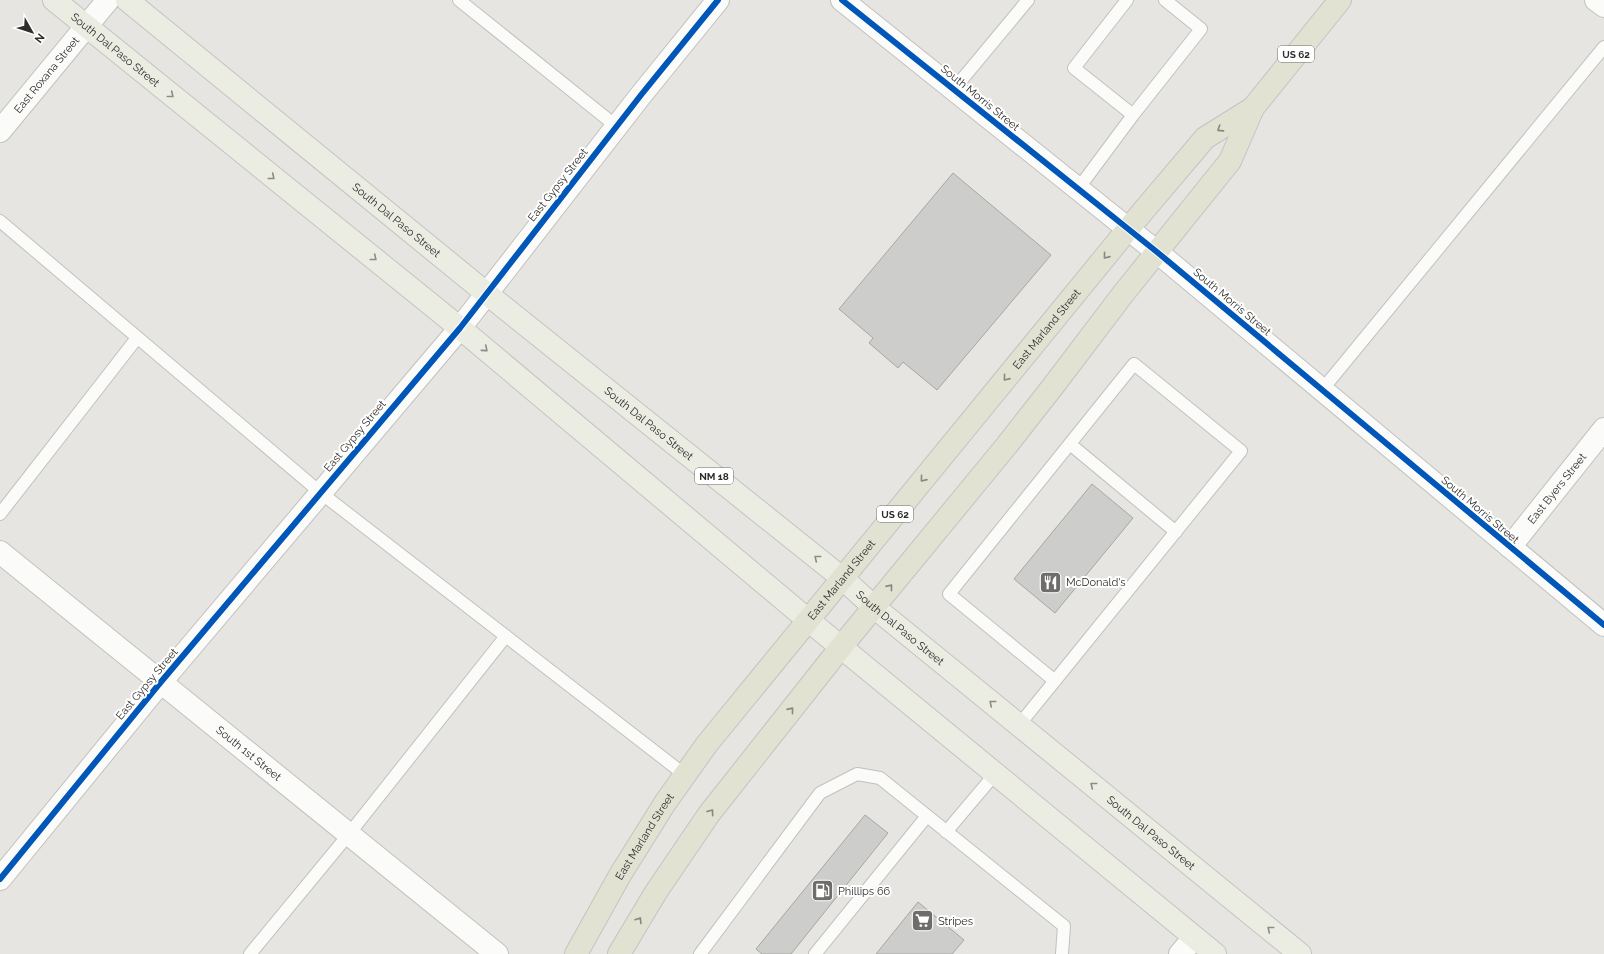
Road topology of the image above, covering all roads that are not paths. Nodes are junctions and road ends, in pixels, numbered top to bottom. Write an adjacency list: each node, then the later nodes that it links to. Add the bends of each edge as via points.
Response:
1 (54, 0): 13 (main road, South Dal Paso Street)
2 (108, 0): 13 (street, East Roxana Street)
3 (127, 0): 24 (main road, South Dal Paso Street / NM 18)
4 (459, 0): 18 (lane)
5 (718, 0): 18 (street, East Gypsy Street)
6 (842, 0): 15 (street, South Morris Street)
7 (1028, 0): 15 (lane)
8 (1127, 0): 17 (lane, via 1074,68)
9 (1165, 0): 17 (lane, via 1201,29)
10 (1340, 0): 16 (highway, East Marland Street / US 62)
11 (1596, 0): 12 (street)
12 (1604, 6)
13 (87, 27): 19 (street, East Roxana Street); 25 (main road, South Dal Paso Street, one-way to 25)
14 (1604, 47): 27 (lane)
15 (954, 89): 20 (street, South Morris Street)
16 (1253, 108): 22 (highway, East Marland Street / US 62, one-way to 22, via 1205,138); 23 (highway, East Marland Street / US 62, via 1230,161)
17 (1133, 114): 20 (lane)
18 (616, 126): 24 (street, East Gypsy Street)
19 (0, 131)
20 (1078, 189): 22 (street, South Morris Street)
21 (0, 221): 26 (lane)
22 (1128, 229): 23 (street, South Morris Street); 35 (highway, East Marland Street / US 62, one-way to 35)
23 (1156, 252): 27 (street, South Morris Street); 36 (highway, East Marland Street / US 62, one-way to 23, via 1007,446)
24 (486, 293): 25 (street, East Gypsy Street); 35 (main road, South Dal Paso Street / NM 18, one-way to 24)
25 (460, 328): 30 (street, East Gypsy Street); 37 (main road, South Dal Paso Street, one-way to 37)
26 (138, 338): 30 (lane); 31 (lane)
27 (1322, 390): 33 (street, South Morris Street)
28 (1604, 429): 33 (street, East Byers Street)
29 (1070, 444): 32 (lane); 32 (lane, via 1134,364 1241,452); 41 (lane, via 949,594)
30 (321, 493): 39 (lane); 42 (street, East Gypsy Street)
31 (0, 514)
32 (1176, 532): 41 (lane)
33 (1510, 547): 38 (street, South Morris Street)
34 (0, 552): 42 (street, South 1st Street)
35 (842, 578): 36 (main road, South Dal Paso Street / NM 18); 37 (highway, East Marland Street / US 62)
36 (874, 607): 40 (highway, East Marland Street / US 62); 43 (main road, South Dal Paso Street / NM 18, one-way to 36)
37 (808, 620): 40 (main road, South Dal Paso Street); 45 (highway, East Marland Street / US 62, via 707,744)
38 (1604, 625)
39 (506, 636): 45 (lane); 48 (lane)
40 (842, 647): 44 (main road, South Dal Paso Street); 54 (highway, East Marland Street / US 62, one-way to 40, via 656,892 709,814)
41 (1055, 681): 43 (lane)
42 (160, 683): 48 (street, South 1st Street); 49 (street, East Gypsy Street)
43 (1019, 725): 59 (main road, South Dal Paso Street / NM 18, one-way to 43)
44 (995, 774): 47 (lane); 50 (main road, South Dal Paso Street)
45 (685, 775): 53 (highway, East Marland Street / US 62, via 620,875)
46 (927, 816): 47 (lane); 55 (lane, via 880,778 857,774 820,793); 56 (lane)
47 (946, 832): 57 (lane, via 1064,926)
48 (349, 834): 51 (lane); 52 (street, South 1st Street)
49 (0, 879)
50 (1187, 946): 58 (main road, South Dal Paso Street)
51 (250, 954)
52 (497, 954)
53 (576, 954)
54 (619, 954)
55 (700, 954)
56 (815, 954)
57 (1062, 954)
58 (1215, 954)
59 (1300, 954)

